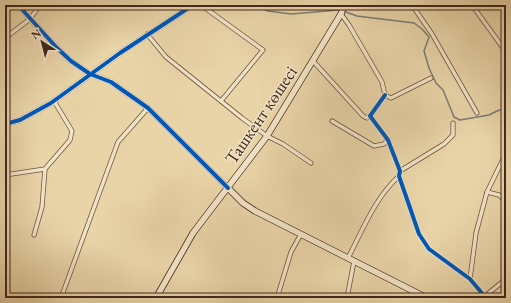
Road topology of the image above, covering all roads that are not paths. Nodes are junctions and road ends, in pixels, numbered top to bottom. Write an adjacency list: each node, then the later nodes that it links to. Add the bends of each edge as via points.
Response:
1 (18, 5): 9 (street)
2 (40, 5): 9 (street)
3 (193, 5): 10 (street)
4 (201, 5): 18 (street, via 264,50)
5 (342, 5): 8 (main road, Ташкент көшесі)
6 (412, 5): 20 (street, via 432,34)
7 (472, 5): 12 (street)
8 (341, 14): 13 (main road, Ташкент көшесі); 16 (street, via 382,82)
9 (30, 18): 11 (street); 14 (street, via 57,48)
10 (147, 34): 14 (street); 18 (street, via 166,56)
11 (5, 38)
12 (506, 52)
13 (313, 61): 21 (street, via 364,116); 25 (main road, Ташкент көшесі)
14 (90, 74): 17 (street); 19 (street, via 111,82)
15 (431, 78): 16 (street, via 391,98)
16 (385, 95): 21 (street)
17 (54, 101): 24 (street, via 20,120); 29 (street, via 72,131 70,140)
18 (221, 101): 25 (street)
19 (148, 108): 33 (street); 42 (street, via 118,142)
20 (477, 113)
21 (370, 116): 26 (street)
22 (332, 121): 26 (street, via 374,146 384,144)
23 (453, 123): 30 (street, via 453,135 444,144)
24 (5, 124)
25 (267, 136): 28 (street); 33 (main road, Ташкент көшесі)
26 (388, 140): 30 (street)
27 (506, 153): 34 (street)
28 (311, 163)
29 (45, 170): 31 (street); 37 (street, via 42,207)
30 (400, 171): 32 (street)
31 (5, 175)
32 (399, 176): 38 (street, via 382,194); 39 (street, via 419,234 429,249)
33 (228, 188): 36 (main road, via 255,211); 43 (main road, Ташкент көшесі, via 192,233)
34 (488, 192): 35 (street); 39 (street, via 476,233)
35 (506, 202)
36 (302, 234): 38 (main road); 44 (street, via 291,252)
37 (34, 235)
38 (351, 260): 45 (street); 46 (main road)
39 (470, 279): 41 (street)
40 (506, 279): 41 (street)
41 (485, 297)
42 (61, 298)
43 (156, 298)
44 (277, 298)
45 (347, 298)
46 (426, 298)

